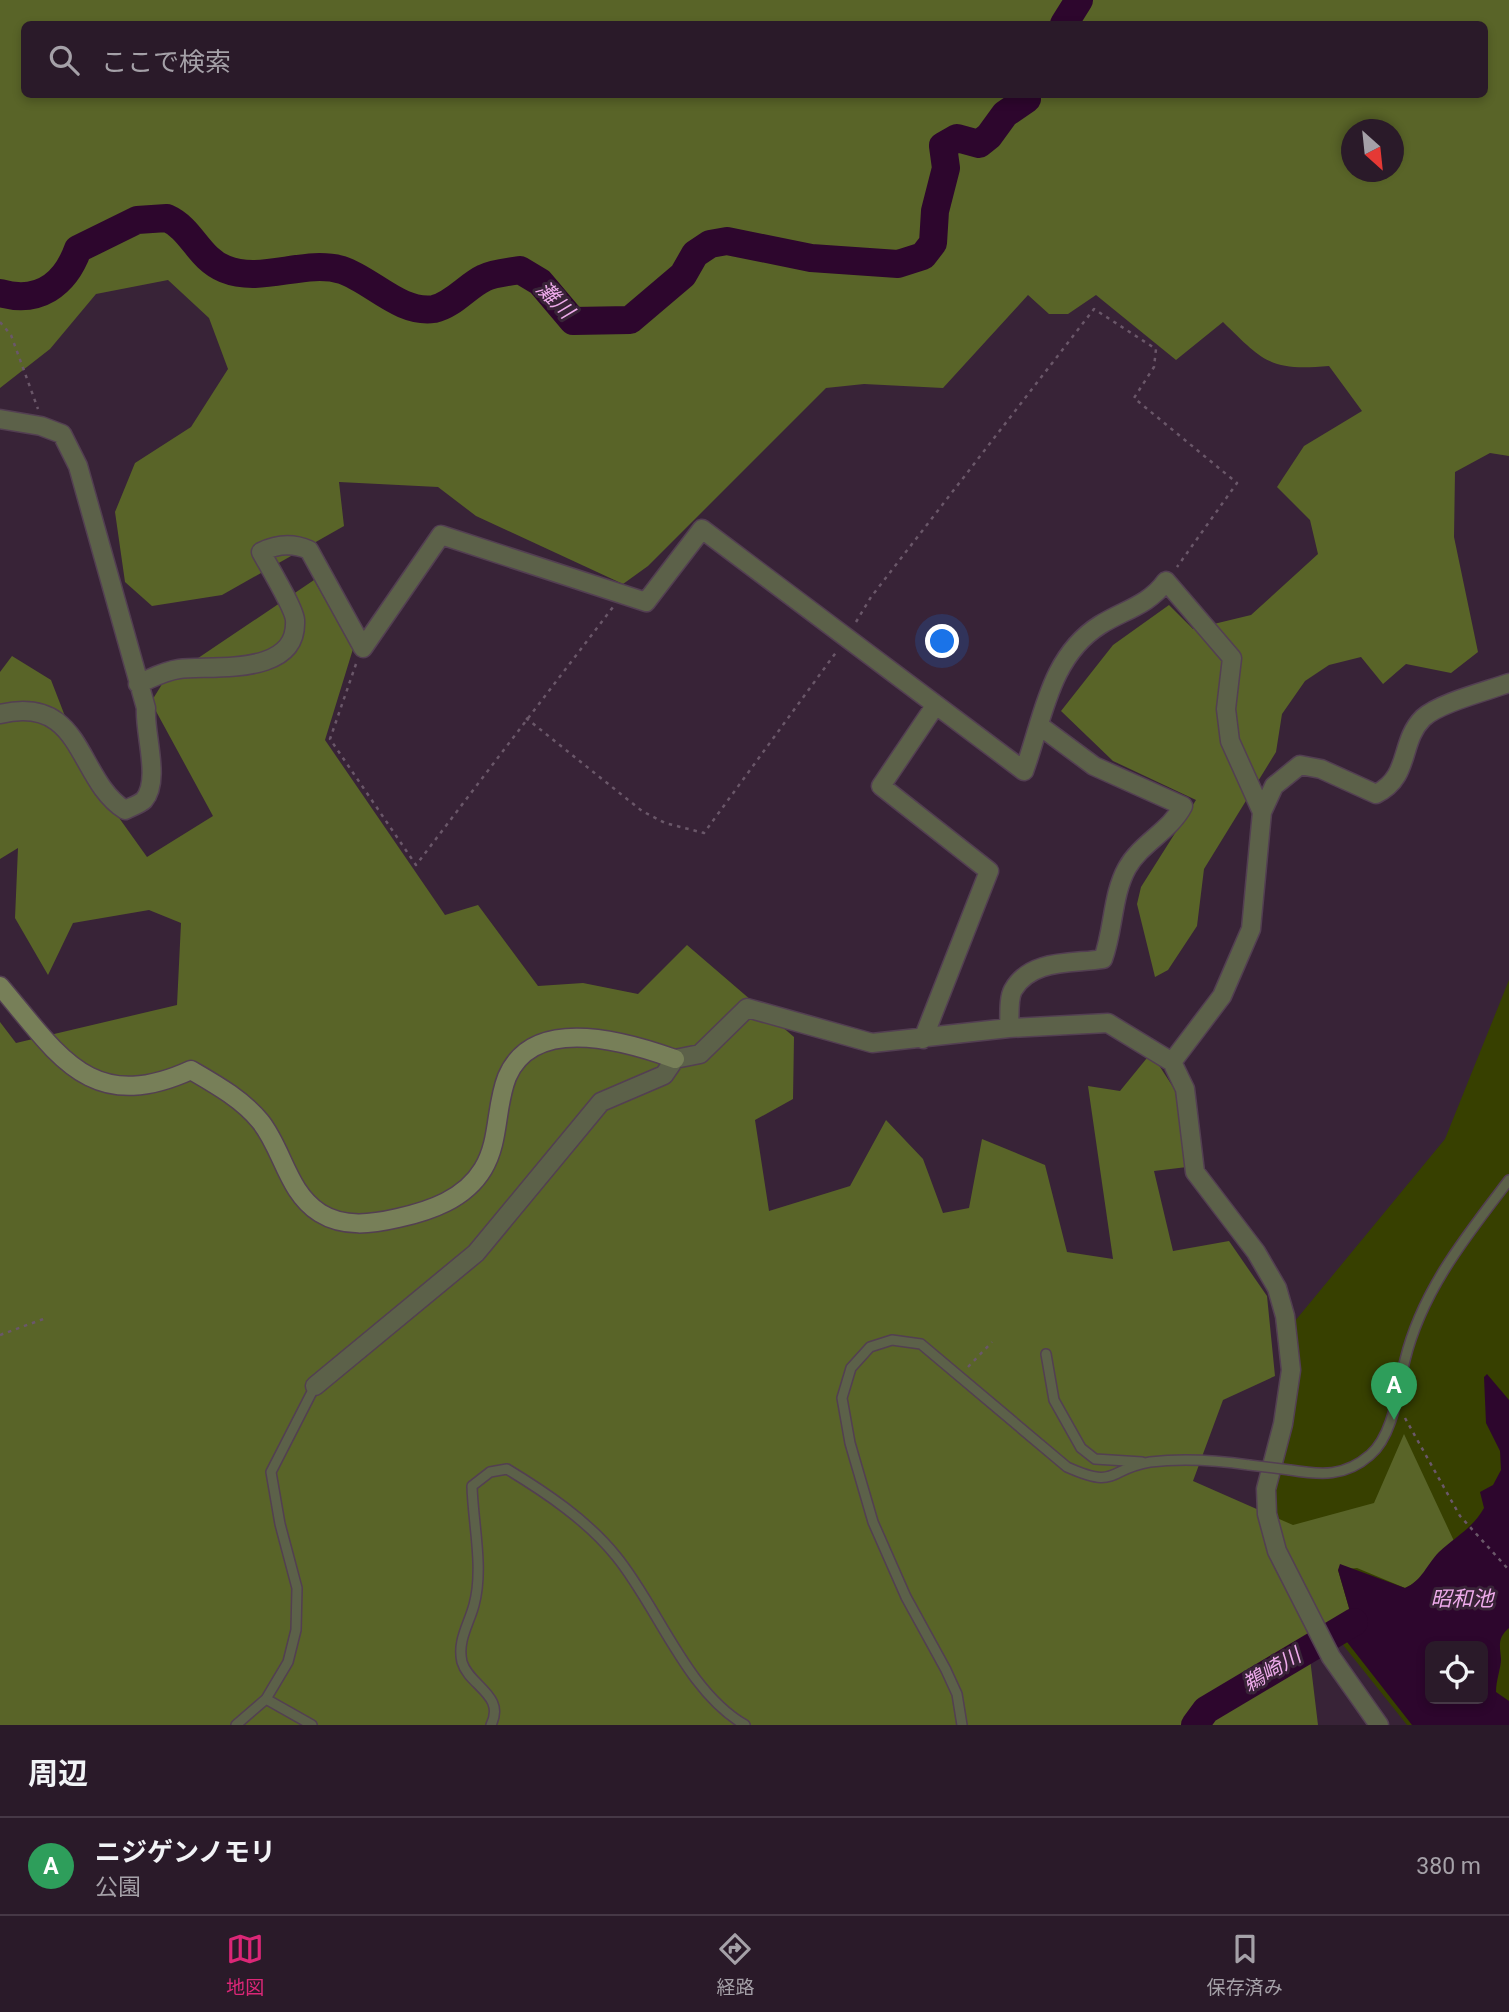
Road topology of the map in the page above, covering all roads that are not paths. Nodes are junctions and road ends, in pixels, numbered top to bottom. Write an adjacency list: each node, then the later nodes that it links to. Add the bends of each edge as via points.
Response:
1 (0, 419): 3 (street, via 62,433 78,466)
2 (1509, 683): 7 (street, via 1424,718 1389,788 1376,794 1321,769 1300,765 1274,786)
3 (138, 684): 4 (street, via 180,669 258,665 280,654 292,635 295,619 261,552 274,545 309,550 363,648 441,534 646,602 702,529); 5 (street, via 146,708 151,785 144,801 125,810 109,800 71,736 43,712)
4 (935, 706): 6 (street, via 1024,771); 10 (street, via 881,786 989,871)
5 (0, 714)
6 (1040, 726): 7 (street, via 1052,679 1065,660 1098,626 1155,597 1166,581 1232,658 1226,709 1230,741); 9 (street, via 1094,766 1183,806 1126,869 1103,958 1047,965 1024,978 1012,991)
7 (1262, 812): 12 (street, via 1251,929 1222,996)
8 (0, 986): 11 (street, via 51,1049 83,1075 136,1086 162,1083 191,1070 216,1085 260,1120 301,1195 320,1213 344,1223 416,1214 465,1191 482,1171 493,1147 508,1076 518,1060 540,1044 561,1038 604,1040)
9 (1009, 1028): 10 (street); 12 (street, via 1108,1023)
10 (923, 1039): 11 (street, via 873,1043 747,1008 700,1054)
11 (675, 1059): 15 (street, via 664,1075 601,1102 476,1253)
12 (1172, 1062): 23 (street, via 1185,1089 1195,1172 1256,1252 1277,1287 1285,1316 1291,1370 1266,1489 1277,1551 1331,1657)
13 (1509, 1180): 16 (lane, bridge, via 1446,1264 1406,1355 1385,1434 1372,1454 1326,1476 1208,1459)
14 (1046, 1354): 16 (lane, via 1054,1400 1081,1448 1095,1460)
15 (315, 1386): 17 (lane, via 271,1472 297,1598 288,1662)
16 (1147, 1463): 22 (lane, via 1094,1479 1067,1466 921,1344 892,1340 870,1348 851,1368 842,1398 873,1522 957,1694)
17 (267, 1699): 18 (lane); 19 (lane)
18 (236, 1725)
19 (312, 1725)
20 (491, 1725): 21 (lane, via 496,1716 493,1700 463,1665 460,1645 475,1603 478,1575 472,1486 489,1472 507,1469 576,1518 615,1554 697,1679 728,1715)
21 (744, 1725)
22 (962, 1725)
23 (1379, 1725)

